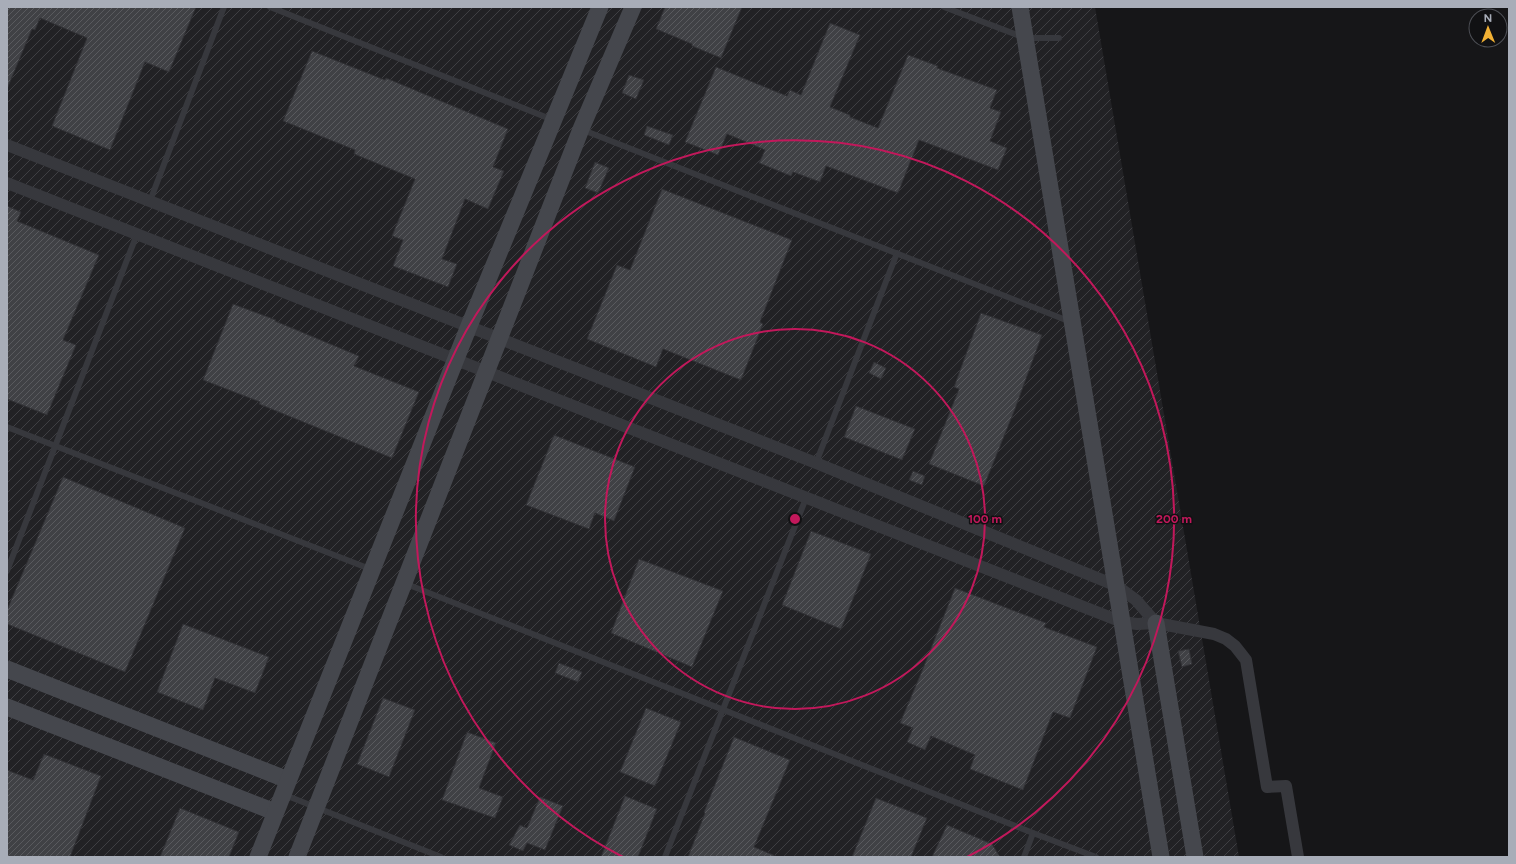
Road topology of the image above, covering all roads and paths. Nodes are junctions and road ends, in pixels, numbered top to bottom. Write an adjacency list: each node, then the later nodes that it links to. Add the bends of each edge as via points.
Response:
1 (224, 7): 13 (lane)
2 (270, 7): 9 (lane)
3 (600, 7): 9 (street)
4 (633, 7): 10 (street)
5 (944, 7): 7 (lane)
6 (1020, 7): 7 (street)
7 (1025, 38): 8 (lane); 16 (street)
8 (1059, 38)
9 (554, 121): 17 (street)
10 (581, 129): 15 (lane); 18 (street)
11 (7, 145): 13 (street)
12 (7, 183): 14 (street)
13 (150, 201): 17 (street)
14 (137, 234): 19 (street); 22 (lane)
15 (897, 253): 16 (lane); 23 (lane)
16 (1072, 323): 28 (street)
17 (469, 326): 18 (street); 19 (street)
18 (500, 339): 20 (street); 23 (street)
19 (456, 359): 20 (street); 25 (street)
20 (487, 371): 24 (street); 27 (street)
21 (7, 427): 22 (lane)
22 (55, 446): 25 (lane); 26 (lane)
23 (816, 463): 28 (street)
24 (806, 498): 29 (street); 33 (lane)
25 (372, 570): 34 (street)
26 (7, 571)
27 (404, 583): 33 (lane); 35 (street)
28 (1117, 586): 29 (street); 30 (street, via 1136,600)
29 (1122, 622): 30 (street); 44 (street)
30 (1156, 623): 45 (street); 46 (street, via 1214,634 1230,643 1246,660 1267,787 1286,786)
31 (7, 669): 34 (street)
32 (7, 707): 36 (street)
33 (723, 710): 37 (lane); 41 (lane)
34 (285, 787): 35 (lane); 36 (street)
35 (316, 807): 39 (street); 40 (lane)
36 (275, 812): 38 (street)
37 (1033, 833): 42 (lane); 43 (lane)
38 (258, 857)
39 (297, 857)
40 (441, 857)
41 (665, 857)
42 (1024, 857)
43 (1096, 857)
44 (1161, 857)
45 (1195, 857)
46 (1298, 857)

